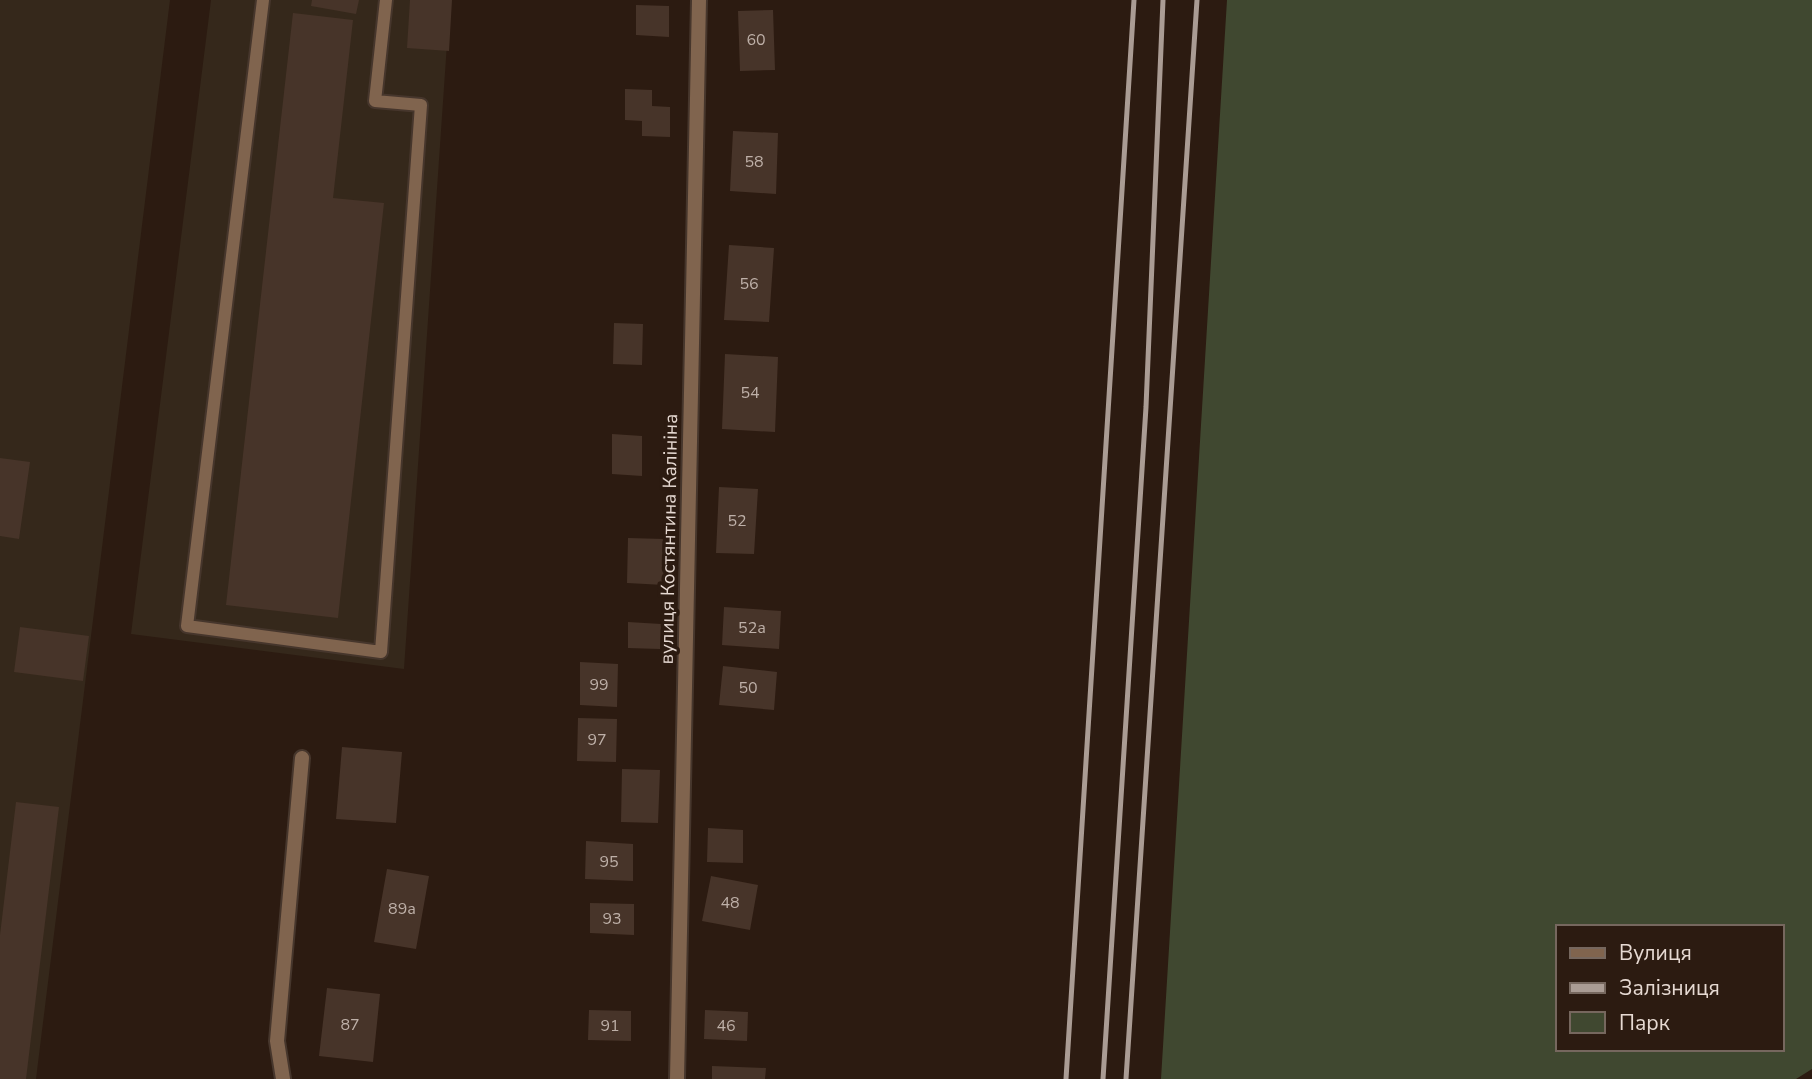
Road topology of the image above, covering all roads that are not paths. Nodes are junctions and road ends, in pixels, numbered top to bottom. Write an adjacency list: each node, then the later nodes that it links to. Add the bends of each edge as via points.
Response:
1 (262, 0): 2 (lane, via 187,626 381,652 421,105 375,101)
2 (386, 0)
3 (699, 0): 6 (street, вулиця Костянтина Калініна)
4 (302, 758): 5 (street, via 278,1041)
5 (283, 1079)
6 (677, 1079)

